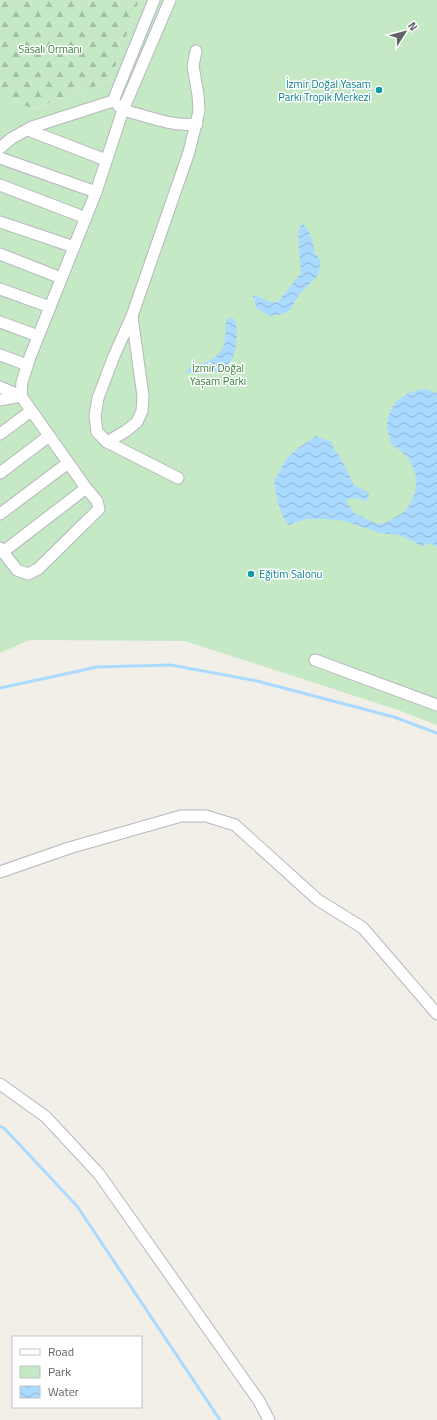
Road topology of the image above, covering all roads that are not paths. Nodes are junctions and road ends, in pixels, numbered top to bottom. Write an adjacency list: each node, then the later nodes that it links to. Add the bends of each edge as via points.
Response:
1 (154, 0): 4 (street)
2 (170, 0): 5 (street)
3 (196, 51): 6 (street, via 193,66 198,95)
4 (113, 101): 5 (street); 7 (street)
5 (123, 110): 6 (street, via 172,123); 10 (street)
6 (197, 124): 20 (street)
7 (28, 130): 8 (street); 10 (street)
8 (0, 148)
9 (0, 158): 12 (street)
10 (106, 160): 12 (street)
11 (0, 185): 13 (street)
12 (96, 192): 13 (street)
13 (86, 218): 15 (street)
14 (0, 222): 15 (street)
15 (74, 247): 17 (street)
16 (0, 254): 17 (street)
17 (61, 278): 19 (street)
18 (0, 288): 19 (street)
19 (50, 307): 22 (street)
20 (132, 316): 31 (street, via 98,398 95,416 97,432); 31 (street, via 143,396 142,410 137,422)
21 (0, 322): 22 (street)
22 (38, 336): 24 (street)
23 (0, 355): 24 (street)
24 (27, 365): 26 (street)
25 (0, 387): 26 (street)
26 (21, 396): 27 (street); 28 (street)
27 (1, 400)
28 (31, 411): 29 (street); 30 (street)
29 (0, 434)
30 (48, 436): 32 (street); 33 (street)
31 (107, 442): 34 (street)
32 (68, 463): 35 (street); 36 (street)
33 (0, 473)
34 (178, 478)
35 (86, 488): 37 (street); 37 (street, via 97,501 99,509 38,569 28,574 17,570)
36 (0, 514)
37 (1, 550)
38 (314, 660): 39 (street)
39 (437, 705)
40 (0, 872): 41 (street, via 70,848 181,816 206,816 235,825 318,900 363,928)
41 (437, 1014)
42 (0, 1084): 43 (street, via 46,1117 99,1174 259,1402)
43 (269, 1420)

